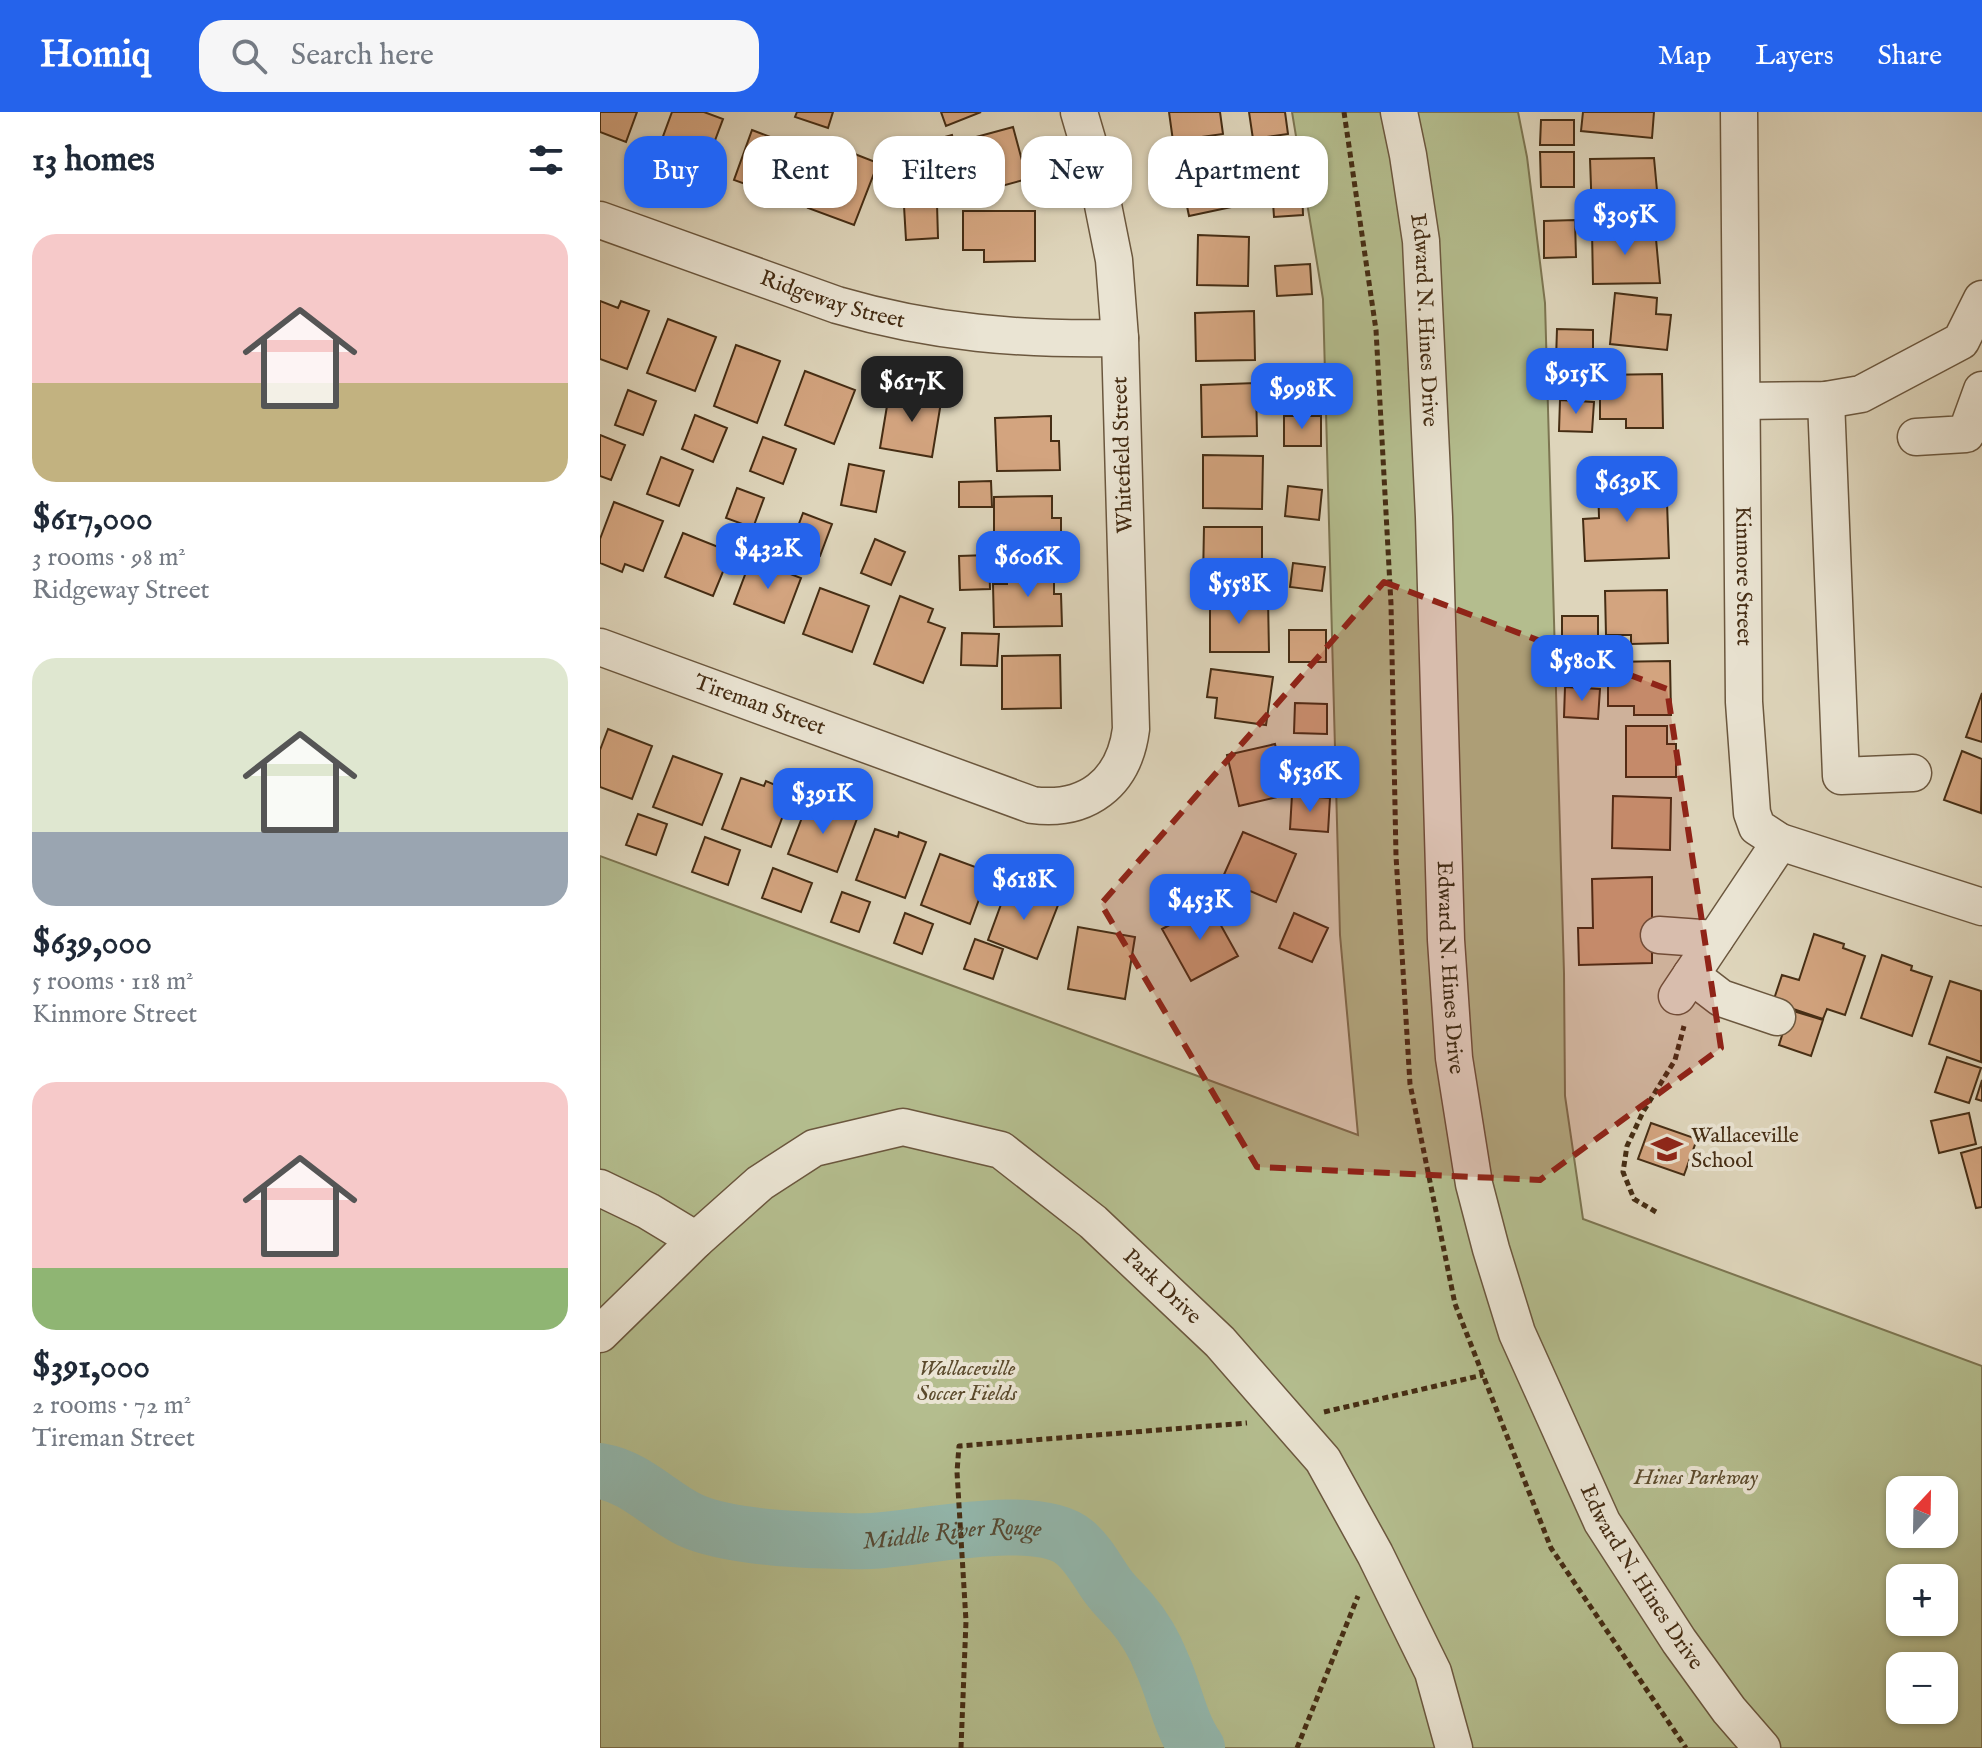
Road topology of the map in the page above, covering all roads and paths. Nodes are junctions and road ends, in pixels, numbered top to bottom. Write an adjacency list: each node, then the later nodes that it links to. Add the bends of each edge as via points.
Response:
1 (1079, 112): 6 (street, Whitefield Street, via 1114,260)
2 (1399, 112): 30 (street, Edward N. Hines Drive, via 1421,241 1446,940 1454,1058 1474,1184 1517,1333 1602,1522 1679,1641)
3 (1739, 112): 9 (street, Kinmore Street)
4 (600, 220): 6 (street, Ridgeway Street, via 870,315 988,336)
5 (1982, 299): 8 (street, via 1961,341 1861,394)
6 (1120, 338): 13 (street, Whitefield Street, via 1131,729 1123,761)
7 (1982, 390): 10 (street, via 1966,434)
8 (1826, 400): 9 (street); 12 (street, via 1841,776)
9 (1742, 401): 14 (street, Kinmore Street, via 1744,702 1752,813 1757,827)
10 (1916, 437)
11 (600, 647): 13 (street, Tireman Street, via 1032,805 1065,806)
12 (1913, 773)
13 (1099, 791)
14 (1780, 842): 15 (street); 17 (street)
15 (1982, 907)
16 (1659, 935): 17 (street)
17 (1715, 939): 18 (street)
18 (1684, 985): 19 (street); 21 (path, via 1687,1014 1675,1060 1627,1146 1623,1172 1634,1199)
19 (1777, 1017)
20 (600, 1188): 22 (street)
21 (1656, 1212)
22 (696, 1240): 23 (street, Park Drive); 25 (street, Park Drive, via 760,1183 814,1148 903,1127 1001,1150 1093,1222 1220,1342)
23 (600, 1334)
24 (1483, 1375): 25 (path)
25 (1288, 1420): 26 (street, Park Drive, via 1323,1460); 27 (path, via 959,1446 966,1621)
26 (1375, 1554): 28 (path); 29 (street, Park Drive, via 1433,1672)
27 (961, 1748)
28 (1297, 1748)
29 (1454, 1748)
30 (1762, 1748)

